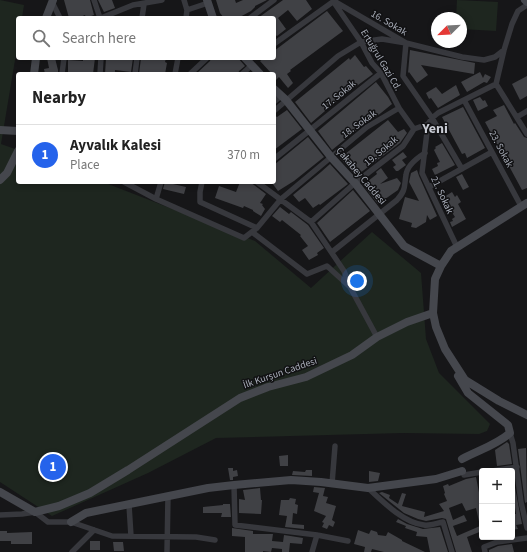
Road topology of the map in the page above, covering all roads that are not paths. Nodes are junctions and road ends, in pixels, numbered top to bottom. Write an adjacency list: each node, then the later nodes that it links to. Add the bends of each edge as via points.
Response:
1 (94, 0): 14 (street)
2 (162, 0): 9 (street)
3 (184, 0): 11 (street)
4 (274, 0): 19 (street)
5 (52, 1): 12 (street); 13 (street)
6 (334, 1): 20 (street, Ertuğrul Gazi Cd.); 21 (street); 22 (street, 16. Sokak)
7 (132, 2): 9 (street); 15 (street)
8 (208, 2): 11 (street); 18 (street)
9 (144, 4): 16 (street)
10 (527, 5): 23 (street, via 518,12)
11 (187, 10): 17 (street)
12 (47, 16)
13 (59, 16)
14 (102, 16)
15 (107, 16)
16 (142, 16)
17 (186, 16)
18 (212, 16)
19 (253, 16)
20 (361, 42): 22 (street, via 382,39); 39 (street, Ertuğrul Gazi Cd., via 372,63); 42 (street, via 338,56)
21 (276, 43)
22 (406, 43): 23 (street, 16. Sokak, via 484,60 495,57); 49 (street, via 403,76)
23 (504, 50): 40 (street)
24 (36, 60): 31 (street)
25 (64, 60): 32 (street)
26 (101, 60): 33 (street)
27 (137, 60): 34 (street)
28 (178, 60): 35 (street)
29 (205, 60): 36 (street)
30 (250, 61): 37 (street); 38 (street)
31 (34, 72)
32 (62, 72)
33 (100, 72)
34 (134, 72)
35 (175, 72)
36 (192, 72)
37 (243, 72)
38 (258, 72)
39 (381, 73): 46 (street, Ertuğrul Gazi Cd.); 53 (street, 17. Sokak)
40 (496, 84): 43 (street); 48 (street)
41 (276, 91): 42 (street, Çakabey Caddesi)
42 (283, 98): 44 (street); 45 (street); 53 (street, Çakabey Caddesi)
43 (464, 100): 49 (street, via 438,112); 56 (street, 23. Sokak)
44 (276, 101)
45 (276, 108)
46 (399, 108): 51 (street, Ertuğrul Gazi Cd.); 60 (street, 18. Sokak, via 367,127)
47 (527, 111): 48 (street)
48 (517, 117): 55 (street)
49 (432, 118): 50 (street); 61 (street)
50 (428, 124): 51 (street); 57 (street, 21. Sokak)
51 (414, 129): 63 (street, 19. Sokak, via 403,146)
52 (0, 130): 54 (street)
53 (310, 130): 59 (street, 17. Sokak); 60 (street, Çakabey Caddesi)
54 (16, 131)
55 (527, 134)
56 (492, 152): 61 (street); 71 (street, 23. Sokak)
57 (425, 153): 68 (street, 21. Sokak, via 422,173); 72 (street, via 417,158 407,172 403,193)
58 (16, 155): 62 (street, via 7,173)
59 (276, 157)
60 (331, 157): 63 (street, Çakabey Caddesi); 70 (street, 18. Sokak)
61 (462, 169): 68 (street)
62 (0, 180)
63 (355, 183): 72 (street, Çakabey Caddesi); 73 (street, 19. Sokak)
64 (128, 184): 69 (street)
65 (160, 184): 69 (street)
66 (202, 184): 74 (street, via 200,202)
67 (260, 184): 70 (street)
68 (429, 187): 76 (street, 21. Sokak)
69 (156, 199): 75 (street, via 244,238)
70 (281, 199): 73 (street); 74 (street, 18. Sokak)
71 (524, 204): 76 (street)
72 (379, 213): 77 (street); 78 (street, Çakabey Caddesi, via 404,246)
73 (312, 222): 77 (street)
74 (257, 228): 75 (street, 18. Sokak)
75 (252, 232): 79 (street, via 307,274 327,266)
76 (457, 247): 78 (street, via 451,251)
77 (332, 252): 79 (street)
78 (441, 266): 80 (street, via 436,279)
79 (350, 287): 81 (street)
80 (433, 313): 81 (street, İlk Kurşun Caddesi); 82 (street)
81 (377, 337): 97 (street, İlk Kurşun Caddesi, via 352,355 306,376 240,398 90,493 59,506)
82 (445, 349): 83 (street, via 465,380); 84 (street, via 468,393 508,425)
83 (527, 415)
84 (510, 433): 86 (street, via 504,439); 87 (street)
85 (335, 446): 91 (street)
86 (462, 459)
87 (517, 467): 88 (street); 100 (street)
88 (511, 468)
89 (479, 472): 90 (street)
90 (463, 473): 93 (street)
91 (332, 484): 92 (street, via 291,480); 93 (street)
92 (234, 485): 95 (street); 102 (street, via 235,525)
93 (368, 488): 111 (street, via 389,507 413,522 429,526 442,522)
94 (0, 492): 97 (street)
95 (168, 496): 96 (street); 104 (street)
96 (129, 505): 99 (street, via 86,513); 103 (street)
97 (35, 512): 98 (street); 99 (street, via 48,522)
98 (0, 515)
99 (71, 522): 101 (street)
100 (527, 528)
101 (94, 530): 103 (street, via 112,536); 108 (street)
102 (317, 535): 107 (street); 110 (street)
103 (131, 536): 104 (street)
104 (167, 536): 106 (street, via 196,536); 109 (street)
105 (527, 538): 112 (street, via 497,542 484,547)
106 (215, 540)
107 (348, 541)
108 (72, 552)
109 (167, 552)
110 (312, 552)
111 (452, 552)
112 (485, 552)

